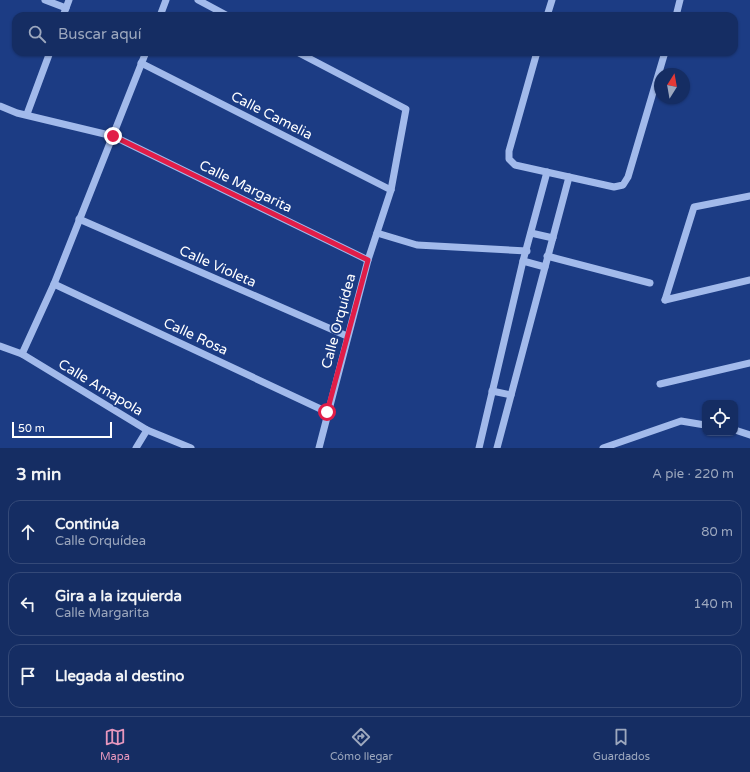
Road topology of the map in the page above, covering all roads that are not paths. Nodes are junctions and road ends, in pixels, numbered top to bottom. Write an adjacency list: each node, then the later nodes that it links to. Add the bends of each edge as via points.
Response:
1 (45, 0): 7 (street)
2 (69, 0): 7 (street)
3 (166, 0): 9 (street)
4 (198, 0): 10 (street)
5 (552, 0): 11 (street)
6 (680, 0): 12 (street)
7 (66, 8): 8 (street)
8 (64, 12)
9 (162, 12)
10 (220, 12)
11 (548, 12)
12 (677, 12)
13 (49, 56): 20 (street)
14 (145, 56): 18 (street)
15 (305, 56): 24 (street, Calle Orquídea, via 406,109)
16 (536, 56): 22 (street, via 509,150 510,159 515,165)
17 (664, 56): 23 (street, via 628,177 622,185 614,187)
18 (142, 63): 21 (street); 24 (street, Calle Camelia)
19 (0, 106): 20 (street, Calle Margarita)
20 (27, 114): 21 (street, Calle Margarita)
21 (113, 136): 26 (street); 32 (street, Calle Margarita)
22 (547, 172): 23 (street); 28 (street)
23 (569, 177): 29 (street)
24 (391, 190): 27 (street, Calle Orquídea)
25 (750, 196): 35 (street, via 694,207 665,300)
26 (79, 219): 37 (street); 38 (street, Calle Violeta)
27 (377, 233): 30 (street, via 417,245); 32 (street, Calle Orquídea)
28 (531, 233): 29 (street); 30 (street)
29 (552, 238): 31 (street)
30 (526, 251): 33 (street)
31 (547, 256): 34 (street); 36 (street)
32 (368, 260): 38 (street, Calle Orquídea)
33 (523, 262): 34 (street); 43 (street)
34 (545, 267): 44 (street)
35 (750, 280)
36 (650, 283)
37 (54, 284): 40 (street); 45 (street, Calle Rosa)
38 (348, 336): 45 (street, Calle Orquídea)
39 (0, 346): 40 (street, Calle Amapola)
40 (22, 354): 47 (street, Calle Amapola)
41 (750, 363): 42 (street)
42 (660, 384)
43 (492, 391): 44 (street); 53 (street)
44 (511, 395): 54 (street)
45 (327, 412): 52 (street, Calle Orquídea)
46 (702, 424): 55 (street, via 681,421)
47 (147, 430): 50 (street); 51 (street, Calle Amapola)
48 (738, 431): 49 (street)
49 (750, 435)
50 (136, 448)
51 (191, 448)
52 (319, 448)
53 (479, 448)
54 (497, 448)
55 (603, 448)

